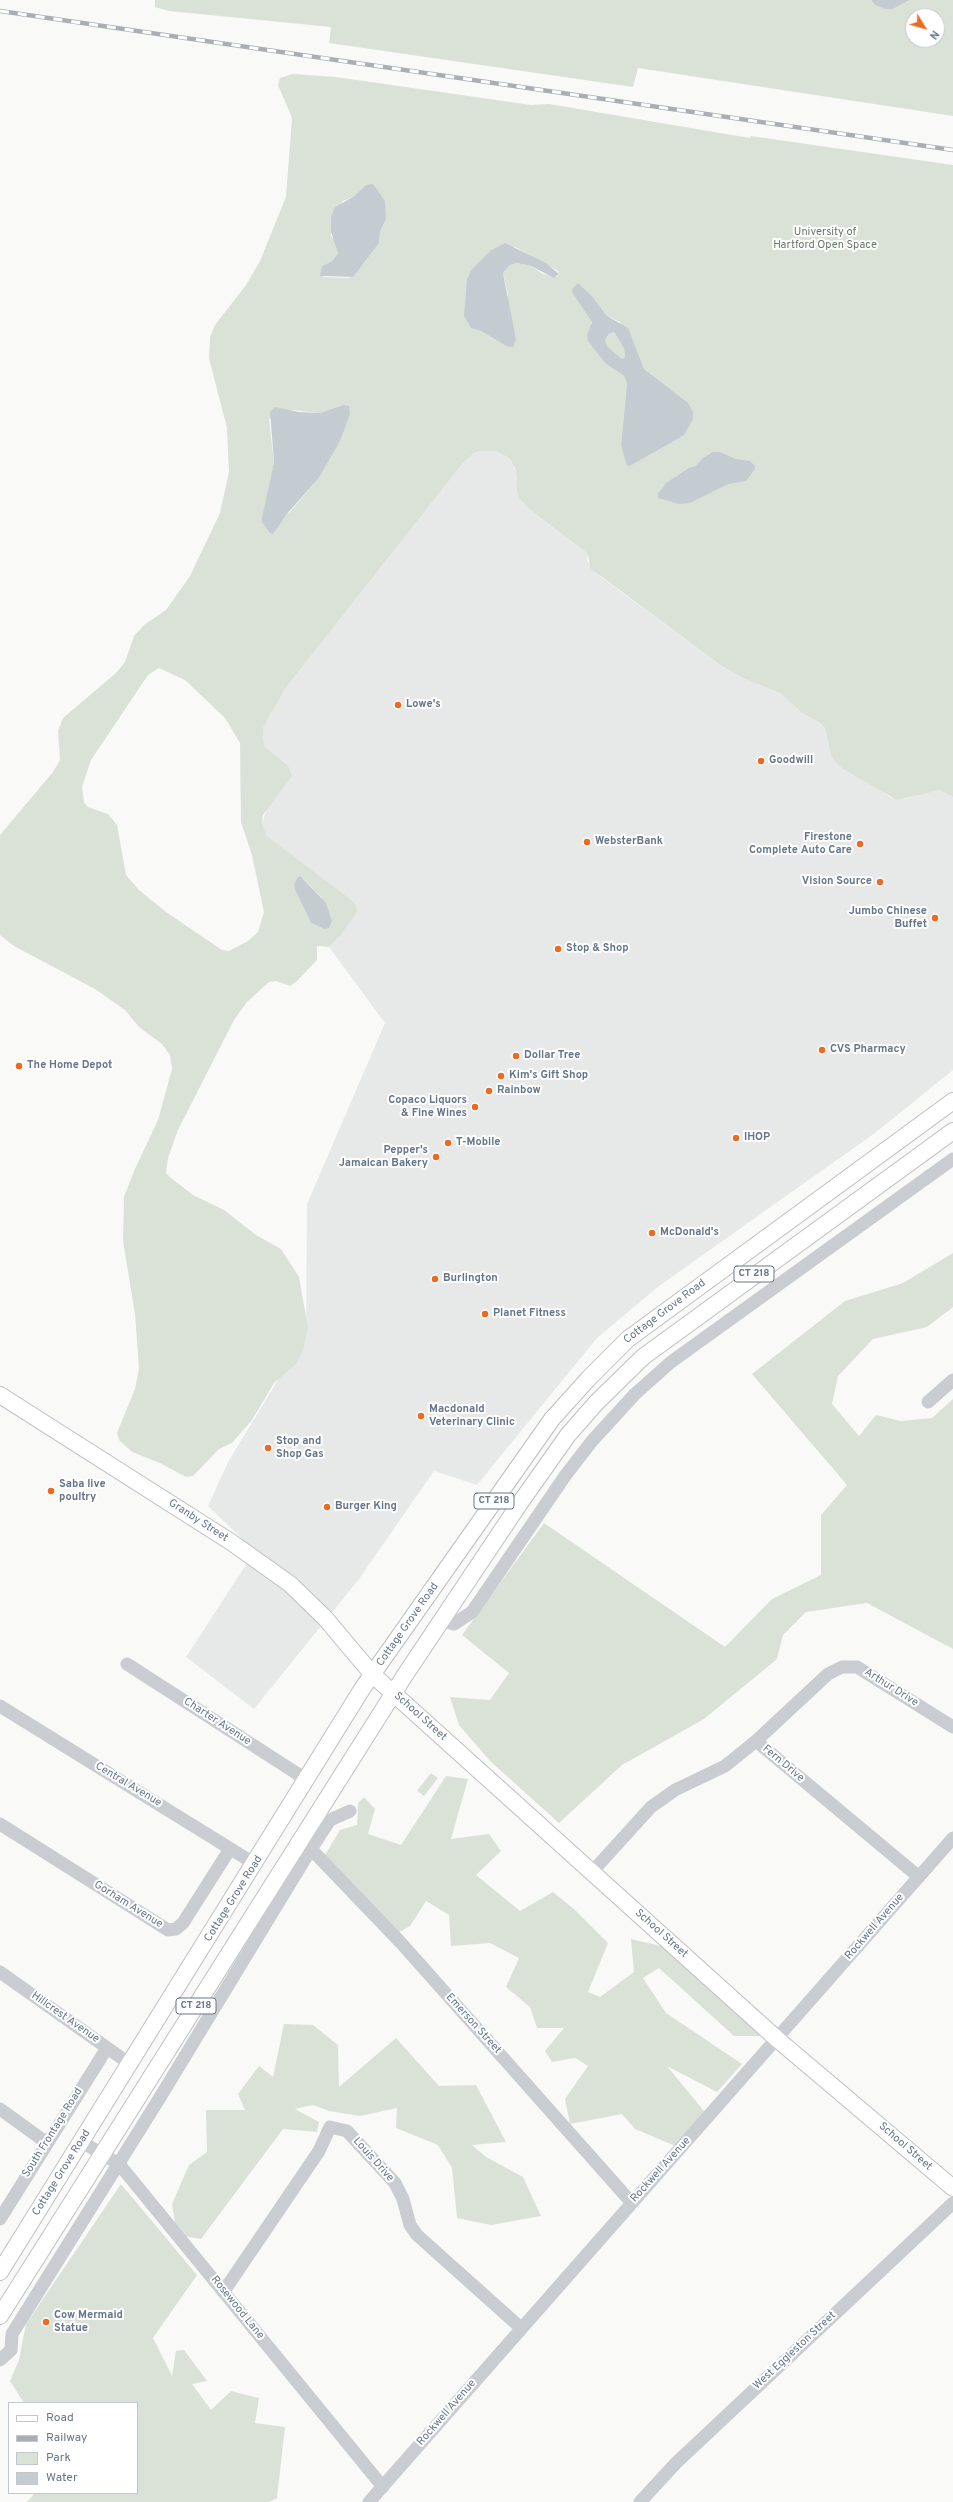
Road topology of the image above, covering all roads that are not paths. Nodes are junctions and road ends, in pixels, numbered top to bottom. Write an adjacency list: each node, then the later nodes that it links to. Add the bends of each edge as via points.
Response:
1 (953, 1101): 4 (main road, Cottage Grove Road / CT 218)
2 (953, 1131): 5 (main road, Cottage Grove Road / CT 218)
3 (953, 1159): 7 (street)
4 (854, 1174): 5 (main road); 8 (main road, Cottage Grove Road / CT 218)
5 (866, 1193): 6 (main road, Cottage Grove Road / CT 218)
6 (740, 1285): 7 (street); 9 (main road, Cottage Grove Road / CT 218)
7 (752, 1304): 14 (street, via 672,1362 635,1394 592,1441)
8 (628, 1339): 9 (main road); 17 (main road, Cottage Grove Road / CT 218, via 552,1419)
9 (643, 1357): 13 (main road, Cottage Grove Road / CT 218, via 568,1435)
10 (953, 1380): 12 (street)
11 (0, 1395): 17 (main road, Granby Street, via 278,1574 312,1605)
12 (928, 1402)
13 (520, 1503): 14 (street); 15 (main road, Cottage Grove Road / CT 218)
14 (538, 1515): 15 (street, via 472,1612 454,1624)
15 (442, 1620): 18 (main road, Cottage Grove Road / CT 218)
16 (127, 1664): 22 (street, Charter Avenue)
17 (373, 1675): 18 (main road, School Street); 22 (main road, Cottage Grove Road / CT 218)
18 (393, 1693): 29 (main road, School Street); 38 (main road, Cottage Grove Road / CT 218)
19 (0, 1706): 26 (street, Central Avenue)
20 (953, 1727): 21 (street, Arthur Drive, via 857,1667 842,1667 828,1674)
21 (756, 1741): 29 (street, Fern Drive, via 725,1766 675,1790 651,1807); 30 (street, Fern Drive)
22 (307, 1780): 28 (main road, Cottage Grove Road / CT 218)
23 (350, 1811): 27 (street, via 330,1820)
24 (0, 1824): 26 (street, Gorham Avenue, via 168,1930 177,1928 184,1921)
25 (953, 1838): 30 (street, Rockwell Avenue)
26 (230, 1849): 28 (street, Central Avenue)
27 (311, 1849): 39 (street); 41 (street, Emerson Street, via 402,1944)
28 (255, 1864): 34 (main road, Cottage Grove Road / CT 218)
29 (592, 1872): 32 (main road, School Street)
30 (919, 1877): 32 (street, Rockwell Avenue)
31 (0, 1972): 33 (street, Hillcrest Avenue)
32 (777, 2039): 40 (main road, School Street); 41 (street, Rockwell Avenue)
33 (106, 2048): 34 (street, Hillcrest Avenue); 37 (street, South Frontage Road)
34 (130, 2064): 36 (main road, Cottage Grove Road / CT 218)
35 (0, 2109): 37 (street)
36 (82, 2142): 38 (street, Rosewood Lane); 44 (main road, Cottage Grove Road / CT 218)
37 (47, 2143): 43 (street, South Frontage Road)
38 (101, 2154): 39 (street, Rosewood Lane); 46 (main road, Cottage Grove Road / CT 218)
39 (119, 2164): 45 (street, Rosewood Lane); 48 (street, via 12,2334 11,2350)
40 (953, 2188)
41 (631, 2202): 47 (street, Rockwell Avenue)
42 (953, 2203): 51 (street, West Eggleston Street, via 676,2463)
43 (0, 2219)
44 (2, 2262)
45 (224, 2291): 47 (street, Louis Drive, via 319,2151 330,2127 347,2131 395,2183 403,2199 410,2225 417,2235); 49 (street, Rosewood Lane)
46 (0, 2316)
47 (522, 2328): 49 (street, Rockwell Avenue)
48 (0, 2360)
49 (383, 2486): 50 (street, Rockwell Avenue)
50 (369, 2502)
51 (640, 2502)

